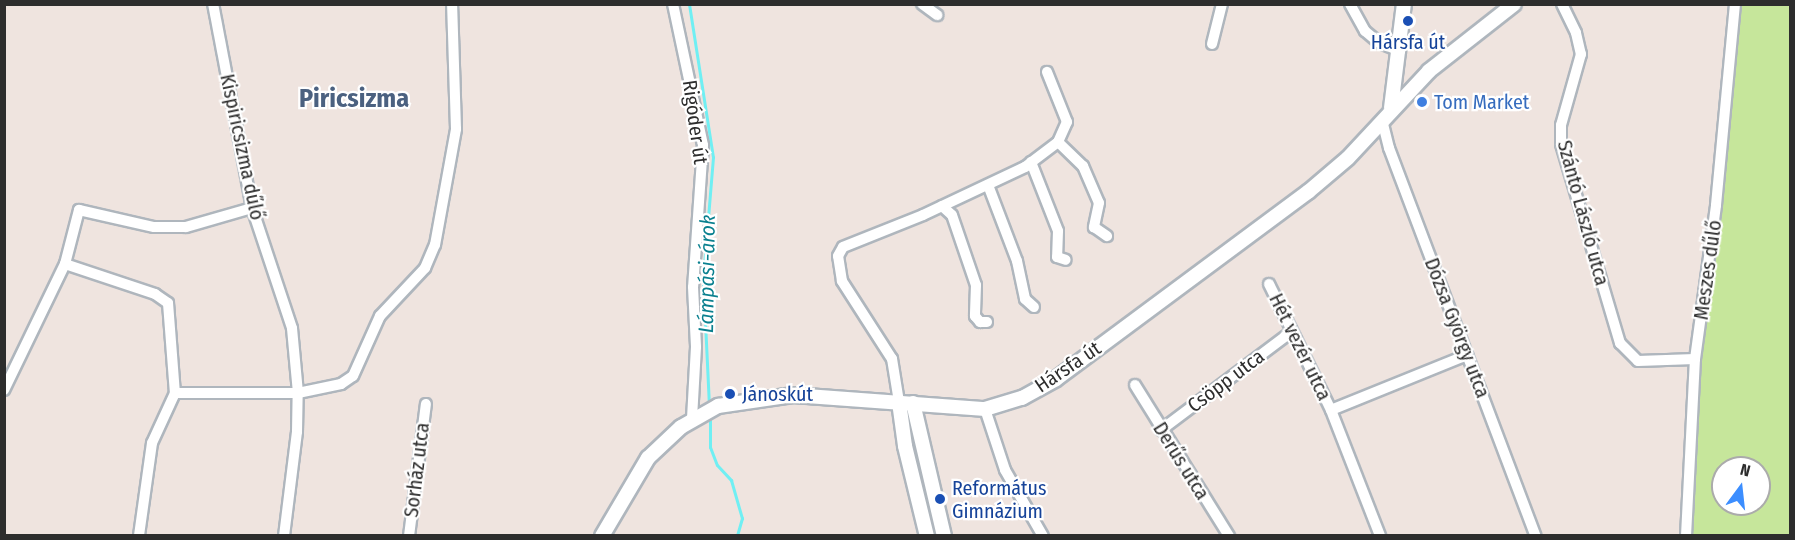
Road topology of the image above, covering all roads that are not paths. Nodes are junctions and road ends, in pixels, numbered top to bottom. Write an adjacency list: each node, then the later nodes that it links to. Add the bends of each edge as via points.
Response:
1 (213, 4): 21 (street, Kispiricsizma dűlő)
2 (452, 4): 34 (street, via 456,129 430,259 380,316 353,376 341,384)
3 (673, 4): 39 (street, Rigóder út, via 702,145 693,287)
4 (922, 4): 11 (street)
5 (1222, 4): 12 (street)
6 (1350, 4): 13 (street, via 1365,31 1378,42)
7 (1404, 4): 13 (street)
8 (1514, 4): 15 (street, Hársfa út, via 1428,71)
9 (1562, 4): 30 (street, Szántó László utca, via 1581,54 1561,125 1561,144 1620,343 1638,361)
10 (1735, 4): 30 (street, Meszes dűlő, via 1716,205)
11 (937, 15)
12 (1212, 44)
13 (1400, 51): 15 (street)
14 (1047, 72): 17 (street, via 1067,122)
15 (1391, 108): 16 (street, Hársfa út)
16 (1382, 120): 29 (street, Dózsa György utca); 37 (street, Hársfa út, via 1308,192 1056,379 1022,398)
17 (1058, 142): 18 (street); 22 (street, via 1083,166 1099,203 1094,227)
18 (1031, 162): 19 (street); 23 (street, via 1058,231 1057,257)
19 (988, 185): 20 (street); 26 (street, via 1017,261 1022,291)
20 (942, 206): 27 (street, via 952,215 976,285 975,316 980,322); 35 (street, via 843,247 837,256 842,280 892,358)
21 (252, 208): 24 (street, via 186,227 154,227 79,210); 34 (street, Kispiricsizma dűlő, via 289,317)
22 (1107, 236)
23 (1066, 260)
24 (65, 264): 32 (street); 33 (street, via 164,298 171,318)
25 (1269, 284): 28 (street, Hét vezér utca)
26 (1034, 307)
27 (987, 322)
28 (1291, 332): 38 (street, Hét vezér utca); 40 (street, Csöpp utca)
29 (1467, 355): 38 (street, Hét vezér utca); 50 (street, Dózsa György utca)
30 (1695, 359): 51 (street, Meszes dűlő)
31 (1135, 385): 40 (street, Derűs utca)
32 (4, 390)
33 (175, 393): 34 (street); 41 (street, via 153,443)
34 (298, 393): 42 (street, Kispiricsizma dűlő)
35 (906, 402): 37 (street, Hársfa út); 39 (street, Hársfa út, via 793,395 718,406); 45 (street, via 905,446); 46 (street)
36 (426, 404): 43 (street, Sorház utca)
37 (986, 409): 47 (street, via 1005,470)
38 (1331, 410): 49 (street, Hét vezér utca)
39 (696, 417): 44 (street, Hársfa út, via 648,458)
40 (1161, 430): 48 (street, Derűs utca)
41 (139, 536)
42 (284, 536)
43 (409, 536)
44 (602, 536)
45 (927, 536)
46 (944, 536)
47 (1043, 536)
48 (1229, 536)
49 (1380, 536)
50 (1536, 536)
51 (1686, 536)

